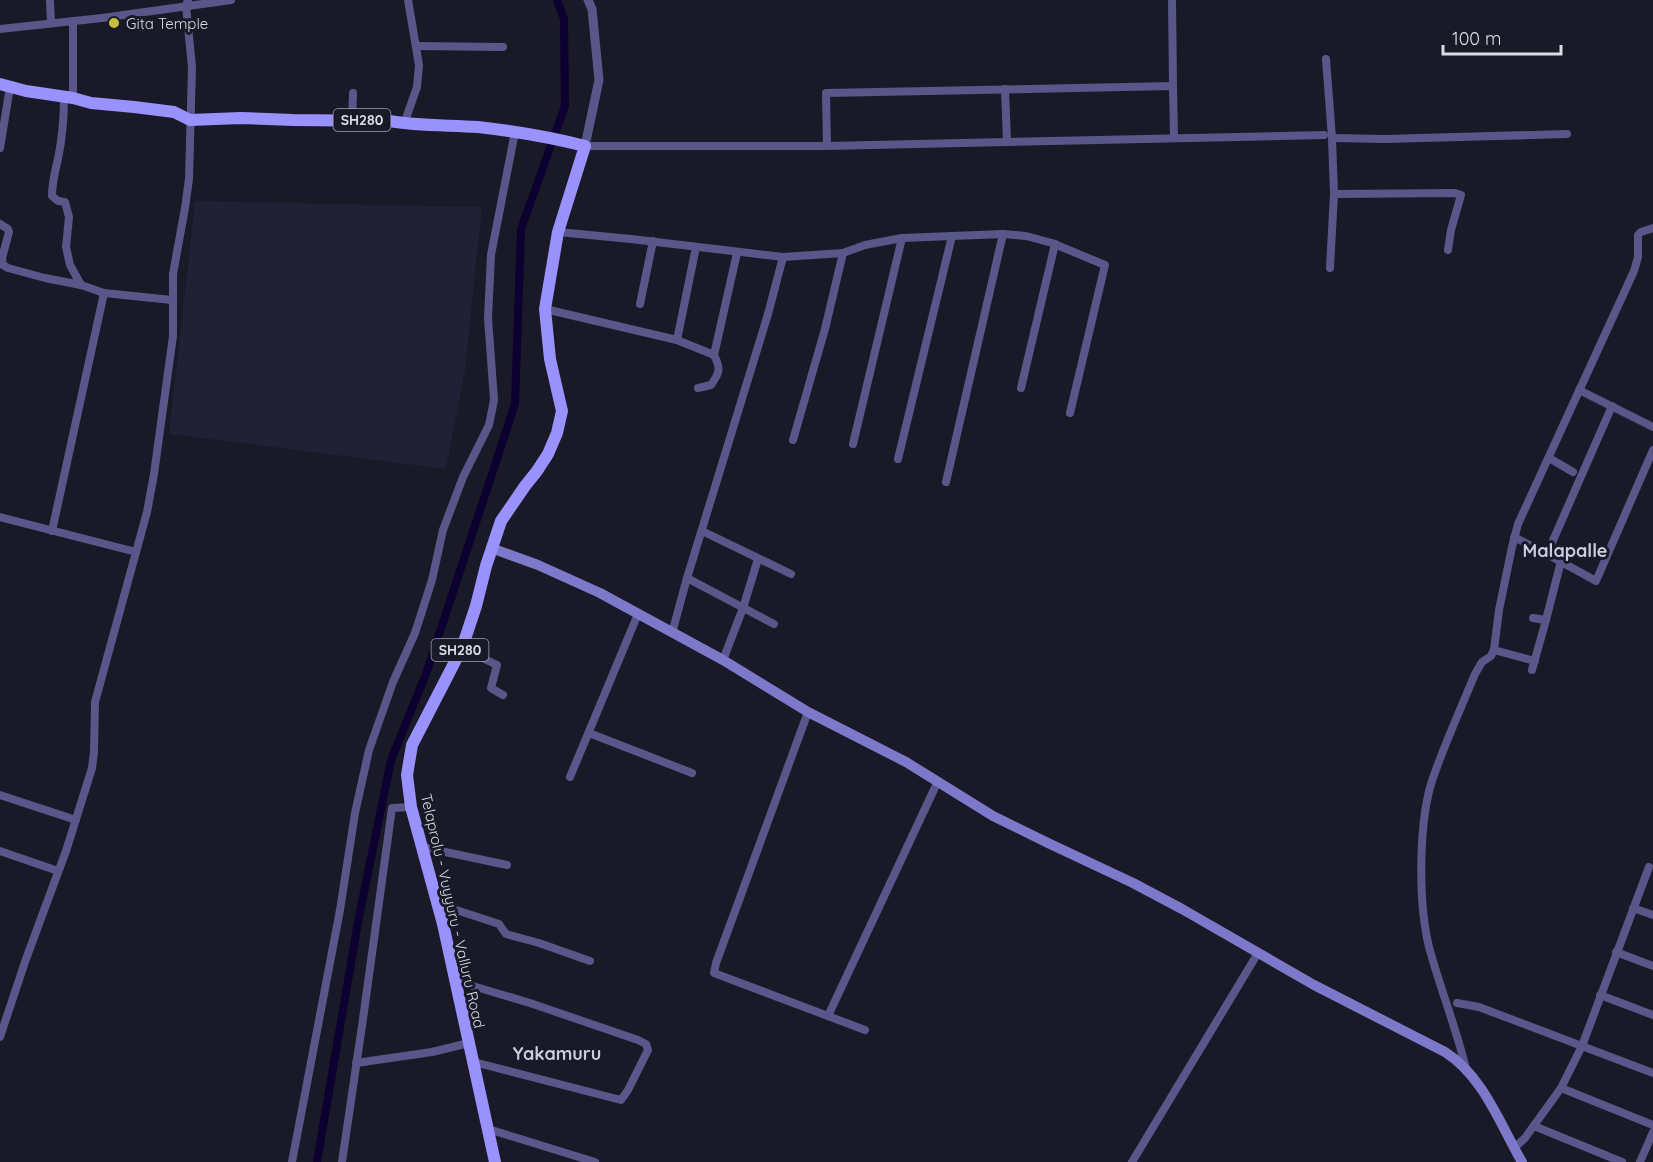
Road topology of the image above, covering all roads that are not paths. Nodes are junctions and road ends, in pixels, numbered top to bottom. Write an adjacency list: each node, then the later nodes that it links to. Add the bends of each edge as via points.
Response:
1 (50, 0): 8 (street)
2 (231, 0): 6 (street)
3 (408, 0): 10 (street)
4 (588, 0): 26 (street, via 598,80)
5 (1172, 0): 14 (street)
6 (187, 3): 7 (street); 18 (street, via 192,67)
7 (74, 21): 8 (street); 17 (street)
8 (51, 23): 9 (street)
9 (0, 29)
10 (416, 46): 11 (street); 20 (street, via 417,87)
11 (503, 47)
12 (1326, 59): 23 (street)
13 (5, 86): 17 (main road, SH280); 28 (street)
14 (1173, 86): 15 (street); 24 (street)
15 (1005, 89): 25 (street); 27 (street, via 826,93)
16 (353, 93): 19 (street)
17 (69, 98): 18 (main road, SH280, via 174,112); 44 (street, via 52,196 65,202 69,217 66,248)
18 (190, 120): 19 (main road, SH280); 46 (street, via 189,179)
19 (352, 120): 20 (main road, SH280)
20 (404, 124): 21 (main road, SH280)
21 (515, 132): 26 (main road, SH280); 128 (street, via 491,255 488,318 494,400 489,425 442,530 432,580 415,633 369,750)
22 (1567, 134): 23 (street)
23 (1328, 137): 24 (street); 29 (street)
24 (1174, 138): 25 (street)
25 (1007, 142): 27 (street)
26 (578, 145): 27 (street); 32 (main road, Telaprolu - Vuyyuru - Valluru Road / SH280)
27 (827, 146)
28 (0, 148)
29 (1334, 194): 39 (street, via 1461,195); 43 (street)
30 (0, 224): 44 (street, via 9,232 2,258 5,267)
31 (1653, 228): 53 (street, via 1638,235 1634,271)
32 (558, 232): 36 (street); 48 (main road, Telaprolu - Vuyyuru - Valluru Road / SH280)
33 (1003, 234): 34 (street); 37 (street); 63 (street)
34 (952, 236): 35 (street); 61 (street)
35 (902, 238): 41 (street); 58 (street)
36 (653, 242): 38 (street); 47 (street)
37 (1055, 244): 52 (street); 55 (street, via 1105,265)
38 (696, 247): 40 (street); 49 (street)
39 (1448, 250)
40 (737, 253): 42 (street); 50 (street)
41 (843, 254): 42 (street); 57 (street)
42 (783, 257): 66 (street)
43 (1330, 268)
44 (81, 285): 45 (street)
45 (104, 293): 46 (street); 65 (street)
46 (172, 300): 69 (street, via 173,336 165,403 149,502)
47 (640, 304)
48 (545, 309): 49 (street); 68 (main road, Telaprolu - Vuyyuru - Valluru Road / SH280, via 550,359 562,411 548,454 501,521)
49 (677, 340): 50 (street)
50 (714, 355): 51 (street, via 720,366 718,374 711,385)
51 (698, 388)
52 (1021, 388)
53 (1580, 390): 54 (street); 60 (street)
54 (1612, 406): 56 (street); 70 (street)
55 (1070, 413)
56 (1653, 427)
57 (792, 440)
58 (853, 444)
59 (1653, 450): 72 (street, via 1596,581)
60 (1549, 458): 62 (street); 67 (street)
61 (898, 459)
62 (1574, 472)
63 (946, 482)
64 (0, 517): 65 (street)
65 (52, 531): 69 (street)
66 (702, 531): 71 (street); 74 (street)
67 (1515, 537): 70 (street); 82 (street)
68 (491, 548): 76 (main road, via 571,579); 81 (main road, Telaprolu - Vuyyuru - Valluru Road / SH280)
69 (136, 552): 94 (street, via 95,702 92,768)
70 (1547, 554): 72 (street)
71 (758, 559): 73 (street); 75 (street)
72 (1561, 561): 78 (street)
73 (791, 574)
74 (687, 578): 75 (street); 80 (street)
75 (743, 608): 79 (street); 83 (street)
76 (638, 614): 80 (main road); 88 (street)
77 (1533, 618): 78 (street)
78 (1546, 620): 84 (street)
79 (774, 624)
80 (672, 633): 83 (main road)
81 (462, 648): 86 (street, via 497,665 491,688); 93 (main road, Telaprolu - Vuyyuru - Valluru Road / SH280, via 412,745 407,775)
82 (1494, 650): 84 (street); 109 (street, via 1475,674 1433,777 1426,807 1423,902 1429,945)
83 (723, 660): 87 (main road)
84 (1535, 661): 85 (street)
85 (1532, 670)
86 (503, 695)
87 (808, 712): 91 (main road); 113 (street, via 714,973)
88 (589, 733): 89 (street); 90 (street)
89 (692, 773)
90 (570, 777)
91 (938, 782): 104 (main road, via 993,816 1142,888); 113 (street)
92 (0, 795): 94 (street)
93 (411, 807): 95 (main road, Telaprolu - Vuyyuru - Valluru Road / SH280); 119 (street, via 392,808)
94 (76, 820): 99 (street)
95 (422, 847): 97 (street); 100 (main road, Telaprolu - Vuyyuru - Valluru Road / SH280)
96 (0, 851): 99 (street)
97 (507, 866)
98 (1649, 867): 101 (street)
99 (58, 871): 115 (street)
100 (438, 904): 105 (street, via 500,924 506,934); 107 (main road, Telaprolu - Vuyyuru - Valluru Road / SH280)
101 (1633, 908): 102 (street); 103 (street)
102 (1653, 915)
103 (1616, 952): 106 (street); 108 (street)
104 (1258, 953): 120 (main road, via 1444,1052); 132 (street)
105 (590, 961)
106 (1653, 966)
107 (456, 981): 116 (main road, Telaprolu - Vuyyuru - Valluru Road / SH280); 118 (street, via 638,1040 648,1050 621,1100)
108 (1600, 994): 112 (street); 117 (street)
109 (1444, 997): 110 (street); 111 (street)
110 (1457, 1003): 111 (street); 117 (street, via 1479,1007)
111 (1448, 1012): 120 (street)
112 (1653, 1014)
113 (828, 1016): 114 (street)
114 (865, 1029)
115 (0, 1037)
116 (469, 1043): 118 (main road, Telaprolu - Vuyyuru - Valluru Road / SH280); 119 (street)
117 (1582, 1046): 121 (street); 122 (street)
118 (474, 1062): 125 (main road, Telaprolu - Vuyyuru - Valluru Road / SH280)
119 (357, 1064): 129 (street)
120 (1466, 1069): 127 (main road)
121 (1653, 1073)
122 (1561, 1088): 123 (street); 124 (street)
123 (1653, 1125)
124 (1534, 1126): 127 (street); 134 (street)
125 (488, 1130): 130 (main road, Telaprolu - Vuyyuru - Valluru Road / SH280); 131 (street)
126 (1653, 1132): 135 (street)
127 (1514, 1148): 133 (main road)
128 (292, 1162)
129 (342, 1162)
130 (495, 1162)
131 (595, 1162)
132 (1132, 1162)
133 (1522, 1162)
134 (1622, 1162)
135 (1640, 1162)

